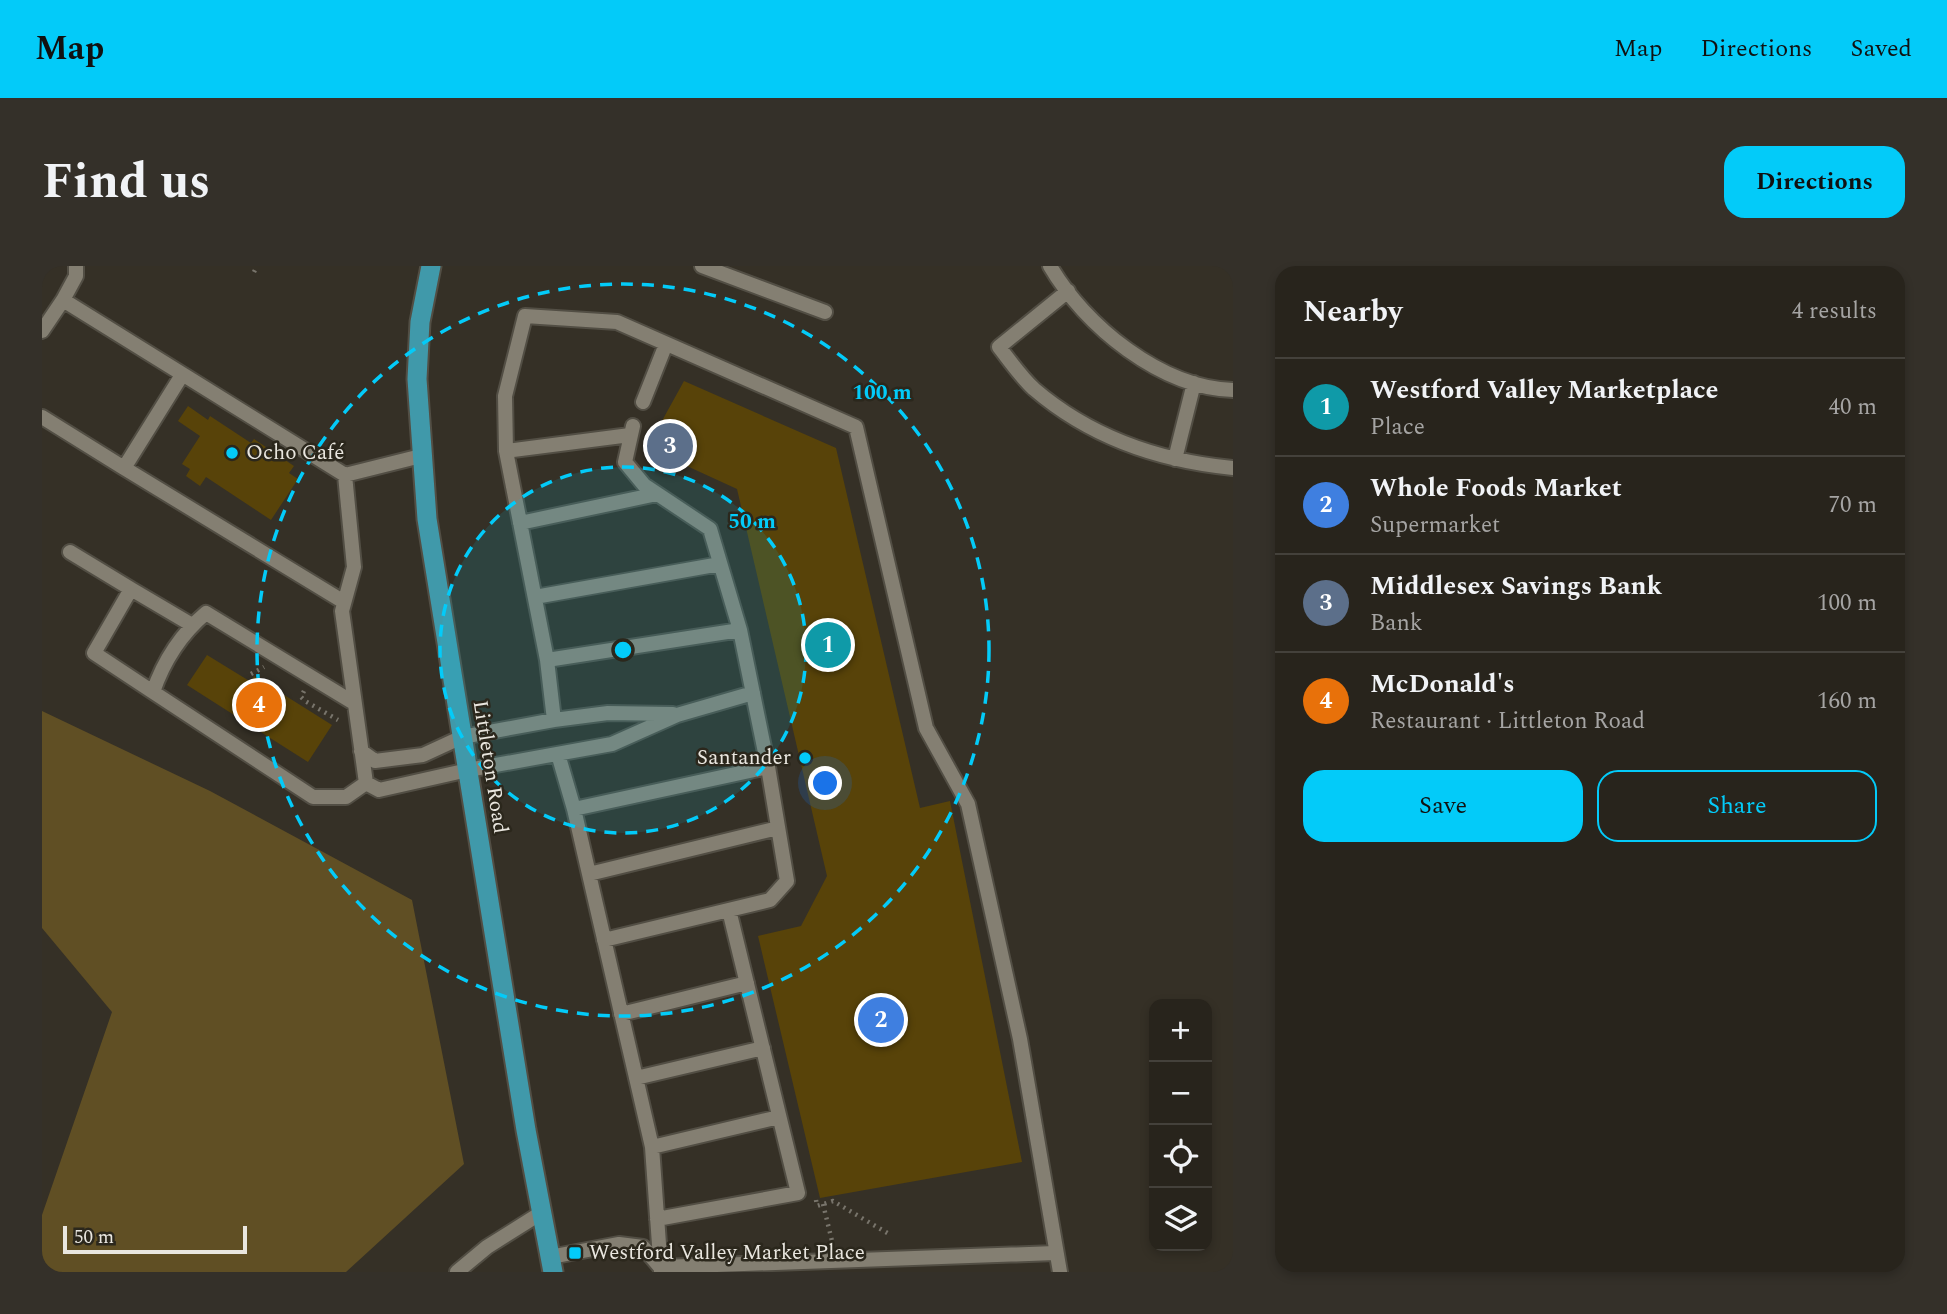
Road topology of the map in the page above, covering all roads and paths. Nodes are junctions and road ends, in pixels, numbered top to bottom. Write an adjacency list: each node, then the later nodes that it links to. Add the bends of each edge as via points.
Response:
1 (76, 266): 8 (lane, via 76,276)
2 (257, 266): 6 (path)
3 (431, 266): 18 (main road, Littleton Road, via 416,379)
4 (702, 266): 9 (lane)
5 (1050, 266): 7 (lane)
6 (254, 272)
7 (1068, 291): 13 (lane, via 1115,342 1148,364); 19 (lane, via 999,347 1032,387 1070,416 1112,439)
8 (63, 300): 10 (lane); 12 (lane)
9 (825, 312)
10 (42, 331)
11 (666, 344): 15 (lane); 17 (lane, via 617,323 525,316 505,396); 61 (lane, via 856,427 926,728 968,804 1020,1039)
12 (182, 375): 20 (lane); 22 (lane)
13 (1194, 383): 14 (lane); 19 (lane)
14 (1233, 390)
15 (643, 402)
16 (42, 417): 20 (lane)
17 (506, 451): 23 (lane, via 631,430 625,462); 24 (lane)
18 (421, 456): 22 (lane); 38 (main road, Littleton Road)
19 (1175, 459): 21 (lane)
20 (124, 468): 29 (lane)
21 (1233, 468)
22 (345, 475): 29 (lane, via 354,567)
23 (657, 494): 24 (lane); 26 (lane, via 710,529)
24 (520, 523): 28 (lane)
25 (70, 552): 27 (lane)
26 (720, 564): 28 (lane); 31 (lane)
27 (131, 589): 30 (lane); 33 (lane, via 94,653)
28 (535, 597): 32 (lane)
29 (344, 602): 35 (lane)
30 (192, 625): 33 (lane, via 159,673); 35 (lane, via 206,612)
31 (740, 629): 32 (lane); 34 (lane)
32 (547, 660): 37 (lane)
33 (152, 692): 43 (lane, via 313,797 346,797)
34 (753, 693): 36 (lane); 41 (lane)
35 (354, 703): 39 (lane)
36 (677, 715): 37 (lane, via 608,713); 40 (lane, via 612,744)
37 (554, 720): 38 (lane)
38 (462, 737): 39 (lane, via 423,755 375,761); 42 (main road, Littleton Road)
39 (361, 751): 43 (lane)
40 (558, 754): 42 (lane); 44 (lane)
41 (768, 767): 44 (lane); 45 (lane)
42 (468, 770): 43 (lane, via 379,790); 57 (main road, Littleton Road)
43 (366, 783)
44 (574, 809): 46 (lane)
45 (778, 828): 46 (lane); 47 (lane, via 787,881 770,900)
46 (589, 874): 48 (lane)
47 (729, 910): 48 (lane); 49 (lane)
48 (604, 940): 50 (lane)
49 (747, 983): 50 (lane); 51 (lane)
50 (621, 1014): 52 (lane)
51 (762, 1048): 52 (lane); 53 (lane)
52 (636, 1078): 54 (lane)
53 (779, 1117): 54 (lane); 58 (lane, via 798,1193)
54 (652, 1147): 58 (lane)
55 (814, 1192): 56 (path, via 817,1206)
56 (823, 1204): 59 (path, via 833,1201); 60 (path)
57 (541, 1213): 62 (main road, Littleton Road); 64 (lane, via 486,1247)
58 (657, 1219): 63 (lane)
59 (888, 1234)
60 (832, 1241)
61 (1055, 1253): 63 (lane); 65 (lane)
62 (551, 1264): 63 (lane, via 619,1244 643,1247)
63 (661, 1270)
64 (457, 1272)
65 (1060, 1272)

